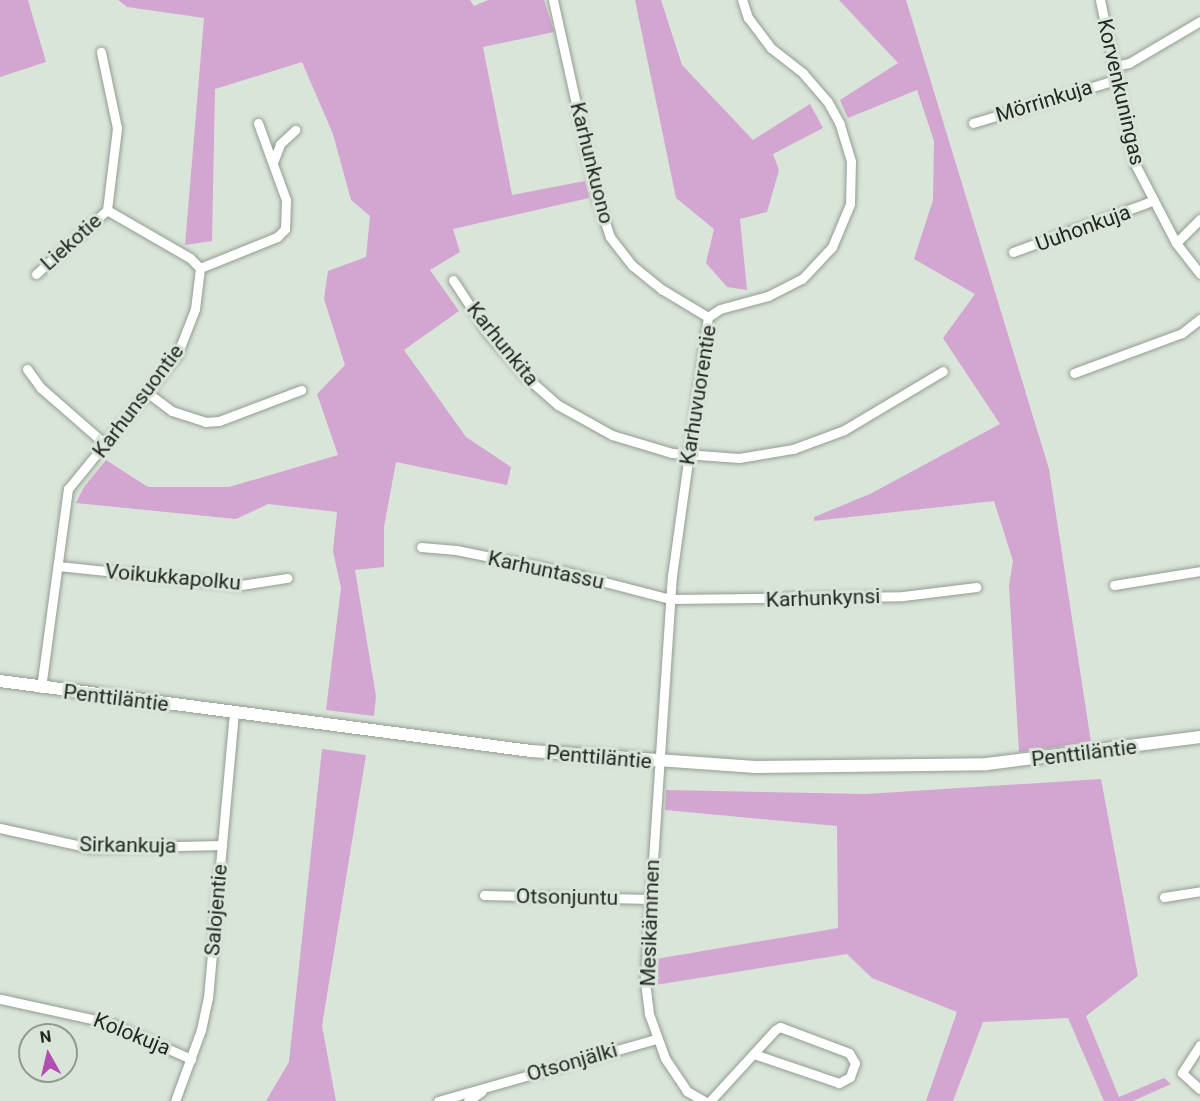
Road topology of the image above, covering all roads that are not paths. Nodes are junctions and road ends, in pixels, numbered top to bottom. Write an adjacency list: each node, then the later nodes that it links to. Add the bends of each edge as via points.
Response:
1 (553, 0): 21 (street, Karhunkuono, via 597,198 610,237 633,266 655,284)
2 (742, 0): 21 (street, Karhuvuorentie, via 748,18 771,48 828,101 851,161 850,204 832,247 802,279 768,296 720,309)
3 (1100, 0): 6 (street, Korvenkuningas)
4 (1200, 21): 6 (street, via 1129,63)
5 (101, 52): 13 (street, via 117,128)
6 (1114, 66): 7 (street, Korvenkuningas)
7 (1115, 81): 9 (street, Mörrinkuja); 12 (street, Korvenkuningas, via 1135,164)
8 (258, 123): 11 (street)
9 (973, 123)
10 (295, 130): 11 (street, via 280,144)
11 (274, 160): 17 (street, via 286,200 285,229 277,237)
12 (1152, 201): 15 (street, Korvenkuningas); 16 (street, Uuhonkuja)
13 (107, 210): 17 (street, via 190,258); 18 (street, Liekotie)
14 (1200, 219): 15 (street)
15 (1176, 243): 19 (street, Korvenkuningas)
16 (1013, 252)
17 (200, 268): 27 (street, Karhunsuontie, via 187,336)
18 (36, 274)
19 (1200, 274)
20 (453, 280): 29 (street, Karhunkita, via 488,332 525,376 558,405 612,435)
21 (708, 317): 29 (street, Karhuvuorentie)
22 (1200, 319): 25 (street, via 1182,333)
23 (27, 369): 28 (street, via 41,388)
24 (943, 371): 29 (street, Karhunkita, via 844,430 793,449 739,458)
25 (1074, 373)
26 (302, 390): 27 (street, via 219,421 205,422 172,411)
27 (148, 393): 28 (street, Karhunsuontie)
28 (106, 445): 31 (street, Karhunsuontie, via 68,489)
29 (689, 455): 36 (street, Karhuvuorentie)
30 (421, 547): 36 (street, Karhuntassu, via 560,571)
31 (58, 566): 33 (street, Voikukkapolku, via 241,585); 38 (street, Karhunsuontie)
32 (1200, 571): 34 (street)
33 (287, 578)
34 (1114, 585)
35 (976, 587): 36 (street, Karhunkynsi, via 903,596)
36 (670, 599): 41 (street, Karhuvuorentie)
37 (0, 681): 38 (street, Penttiläntie)
38 (41, 688): 39 (street, Penttiläntie)
39 (234, 713): 41 (street, Penttiläntie, via 531,751); 43 (street, Salojentie)
40 (1200, 737): 41 (street, Penttiläntie, via 987,764 856,768)
41 (658, 762): 47 (street, Mesikämmen)
42 (0, 828): 43 (street, Sirkankuja, via 90,848)
43 (222, 845): 52 (street, Salojentie, via 208,998)
44 (1200, 891): 46 (street)
45 (484, 895): 47 (street, Otsonjuntu)
46 (1164, 897)
47 (650, 899): 49 (street, Mesikämmen, via 645,981)
48 (1, 999): 52 (street, Kolokuja, via 110,1023)
49 (656, 1039): 53 (street, Otsonjälki); 58 (street, Mesikämmen, via 687,1090)
50 (1200, 1045): 54 (street, via 1182,1073)
51 (754, 1054): 51 (street, via 775,1030 786,1027 849,1053 855,1063 850,1077 839,1083); 59 (street)
52 (191, 1059): 55 (street, Salojentie)
53 (489, 1086): 56 (street, Otsonjälki); 57 (street, Otsonjälki)
54 (1200, 1089)
55 (175, 1101)
56 (438, 1101)
57 (468, 1101)
58 (704, 1101)
59 (710, 1101)

